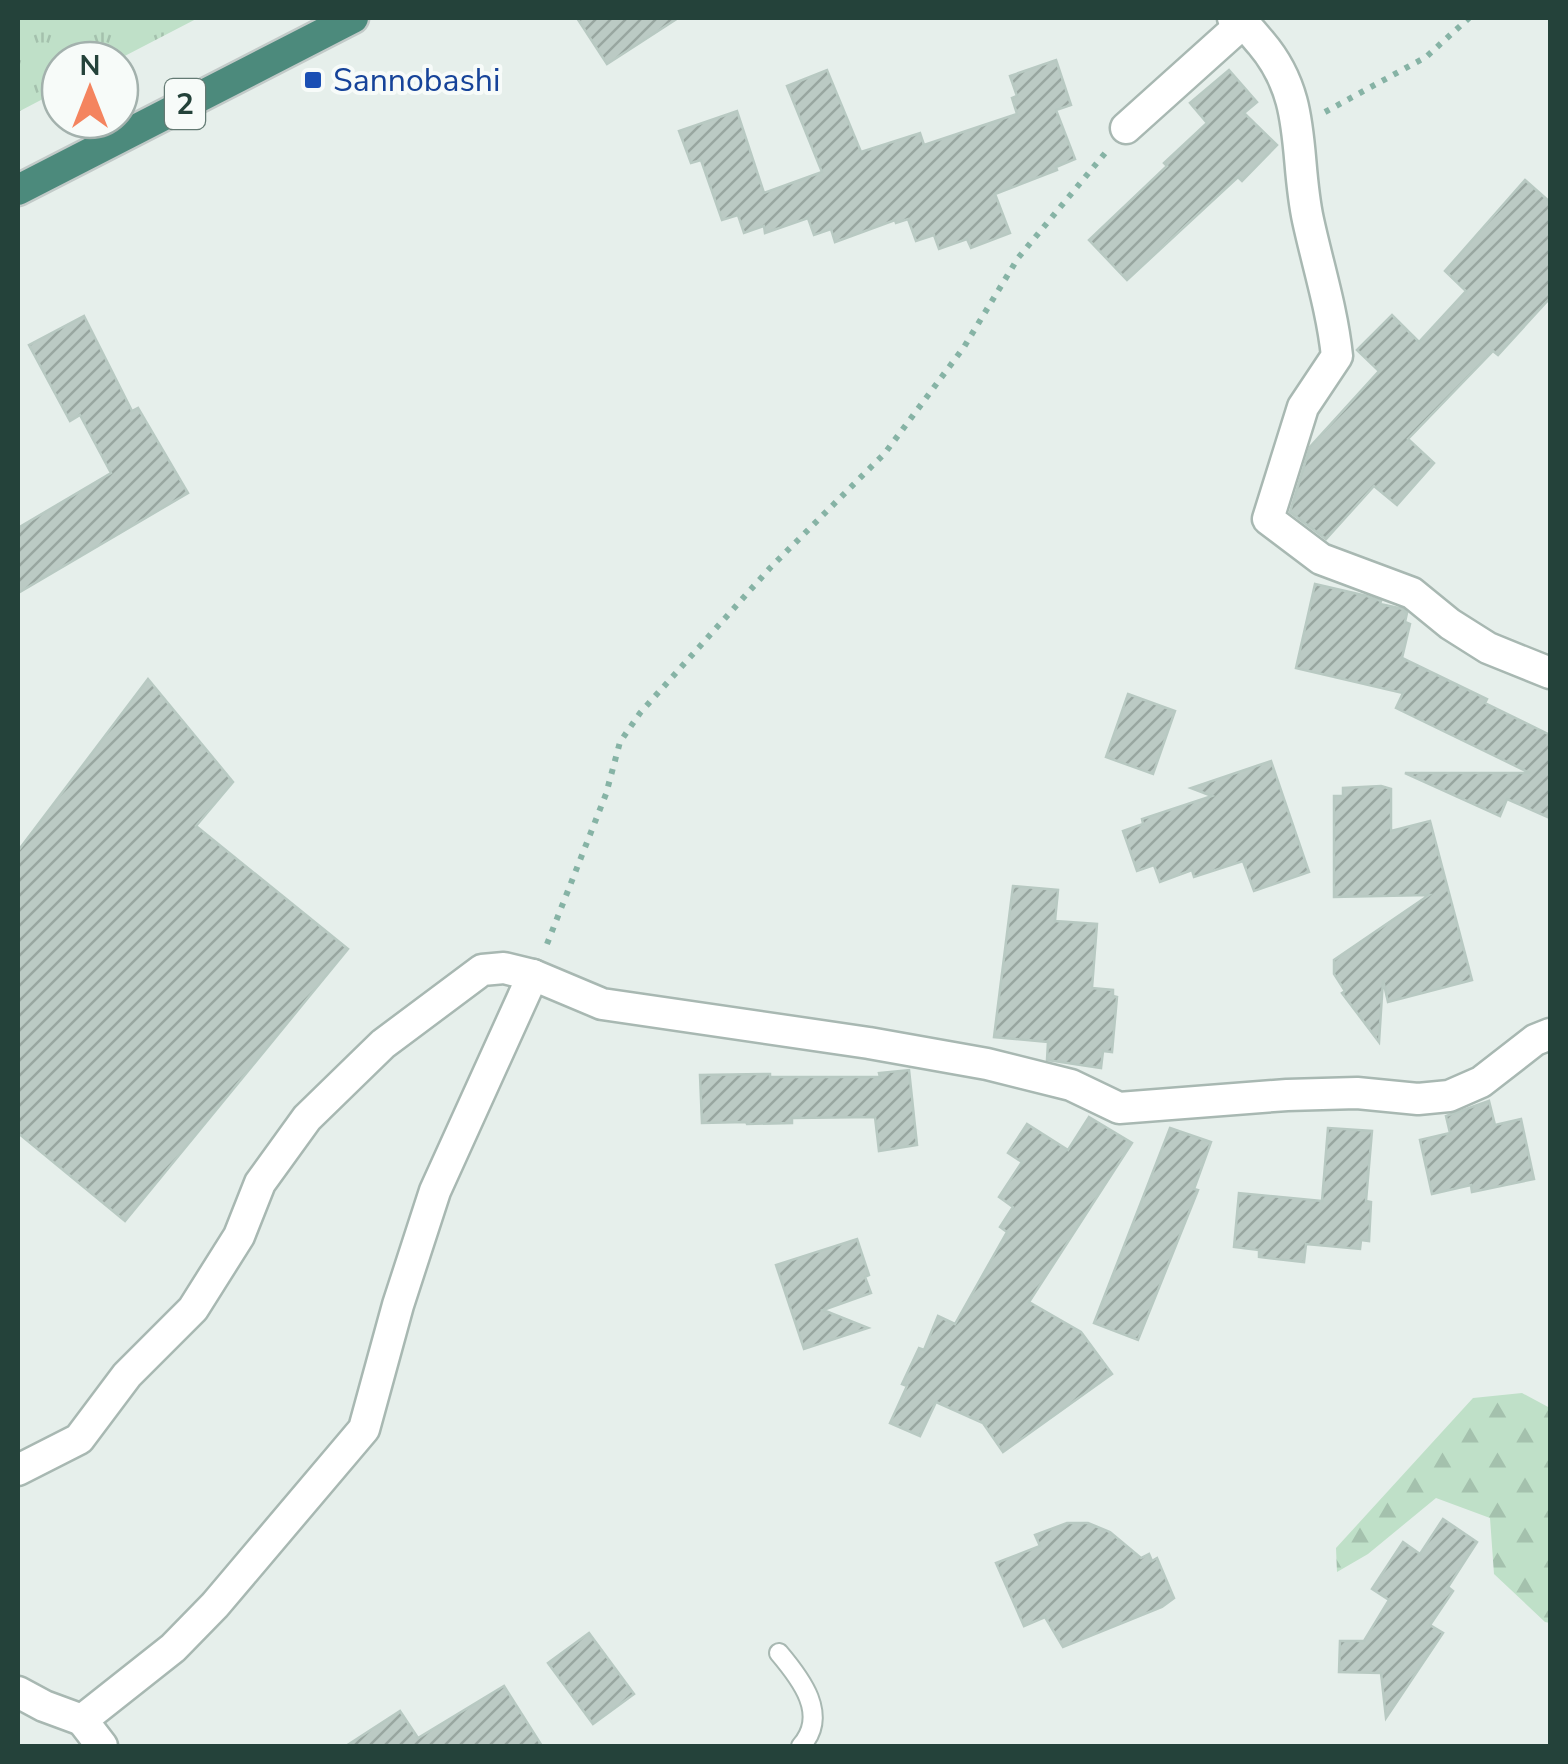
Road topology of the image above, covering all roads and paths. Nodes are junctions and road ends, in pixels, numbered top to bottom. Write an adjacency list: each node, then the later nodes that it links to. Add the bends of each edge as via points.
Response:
1 (353, 18): 6 (highway, 2)
2 (1468, 18): 4 (path, via 1426,58)
3 (1238, 20): 4 (street, via 1285,77); 5 (street)
4 (1297, 126): 7 (street, via 1337,356 1303,406 1268,519 1320,559 1412,592 1488,648)
5 (1126, 128): 8 (path, via 1018,258 964,347 885,453 640,713 620,742 569,894)
6 (18, 190)
7 (1550, 673)
8 (533, 976): 9 (street, via 602,1004 988,1064 1071,1085 1119,1108 1287,1094 1450,1096); 10 (street, via 482,970 383,1044 307,1118 269,1170 193,1309 127,1376 79,1439); 13 (street, via 435,1191 364,1429 173,1648)
9 (1550, 1034)
10 (18, 1470)
11 (779, 1653): 15 (lane, via 813,1704 810,1737)
12 (18, 1692): 13 (street)
13 (82, 1720): 14 (street)
14 (102, 1746)
15 (801, 1746)

